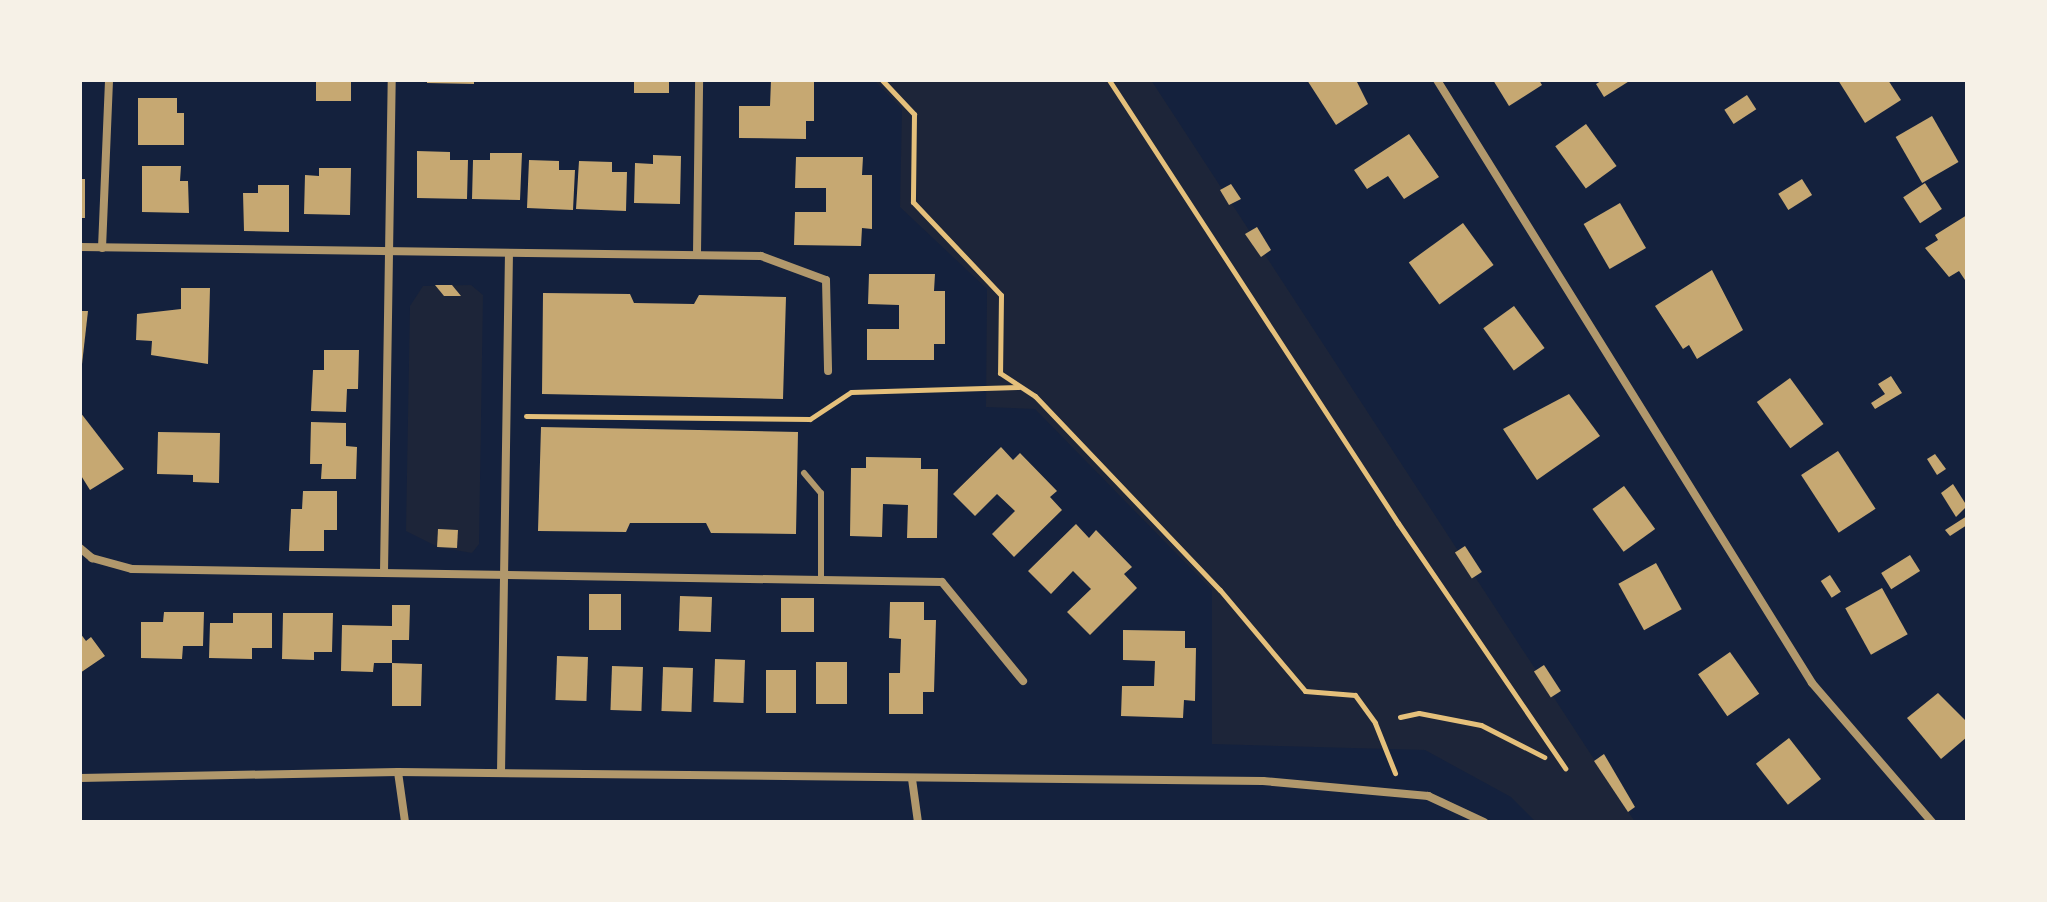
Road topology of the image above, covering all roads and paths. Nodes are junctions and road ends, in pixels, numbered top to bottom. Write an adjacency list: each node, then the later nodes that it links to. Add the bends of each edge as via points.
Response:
1 (109, 80): 8 (street)
2 (392, 80): 9 (street)
3 (699, 80): 11 (street)
4 (882, 80): 13 (path, via 914,114 913,202 1001,295 1000,373)
5 (1109, 80): 23 (path)
6 (1437, 80): 32 (street, via 1812,683)
7 (80, 247): 8 (street)
8 (102, 248): 9 (street)
9 (390, 253): 10 (street); 17 (street)
10 (509, 253): 11 (street); 14 (street)
11 (697, 254): 12 (street, via 761,256 826,280)
12 (828, 371)
13 (1020, 387): 14 (path, via 851,392 810,419); 28 (path, via 1035,396 1220,590 1305,691 1355,695 1393,760)
14 (505, 415): 18 (street)
15 (804, 473): 19 (lane, via 821,493)
16 (80, 548): 17 (street, via 92,558 132,569)
17 (384, 572): 18 (street)
18 (501, 578): 19 (street); 25 (street)
19 (821, 581): 20 (street, via 942,582)
20 (1023, 681)
21 (1400, 717): 22 (path, via 1419,713 1481,725)
22 (1544, 757)
23 (1565, 768)
24 (398, 772): 25 (street); 26 (street); 29 (street)
25 (501, 773): 27 (street)
26 (80, 778)
27 (912, 779): 28 (street, via 1263,781); 30 (street)
28 (1398, 792): 31 (street, via 1428,796)
29 (405, 822)
30 (918, 822)
31 (1484, 822)
32 (1932, 822)

